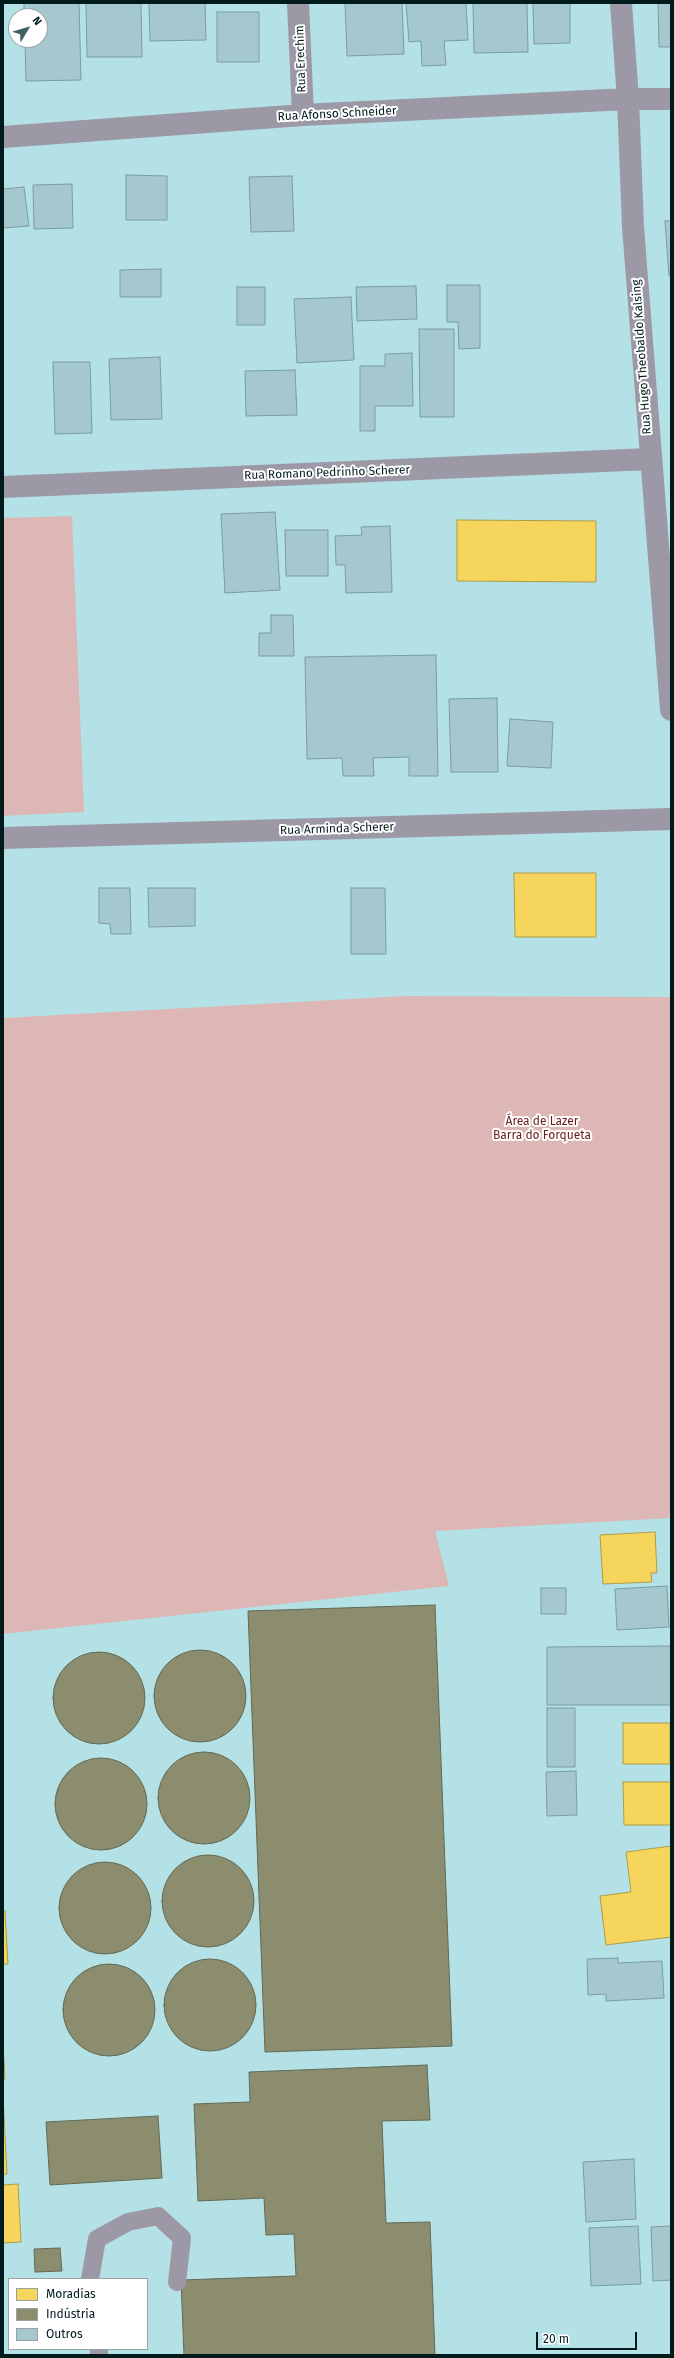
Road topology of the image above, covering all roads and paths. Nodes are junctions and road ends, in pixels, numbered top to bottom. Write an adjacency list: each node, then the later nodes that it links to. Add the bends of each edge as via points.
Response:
1 (298, 3): 5 (street, Rua Erechim)
2 (621, 3): 3 (street, Rua Hugo Theobaldo Kalsing)
3 (628, 99): 4 (street, Rua Afonso Schneider); 5 (street, Rua Afonso Schneider); 7 (street, Rua Hugo Theobaldo Kalsing, via 633,227)
4 (671, 99)
5 (303, 115): 6 (street, Rua Afonso Schneider)
6 (3, 137)
7 (650, 459): 8 (street, Rua Romano Pedrinho Scherer); 9 (street, Rua Hugo Theobaldo Kalsing)
8 (3, 487)
9 (671, 710)
10 (671, 819): 11 (street, Rua Arminda Scherer)
11 (3, 838)
12 (90, 2278): 13 (lane, via 97,2239 128,2222 158,2216 182,2238)
13 (177, 2282)

